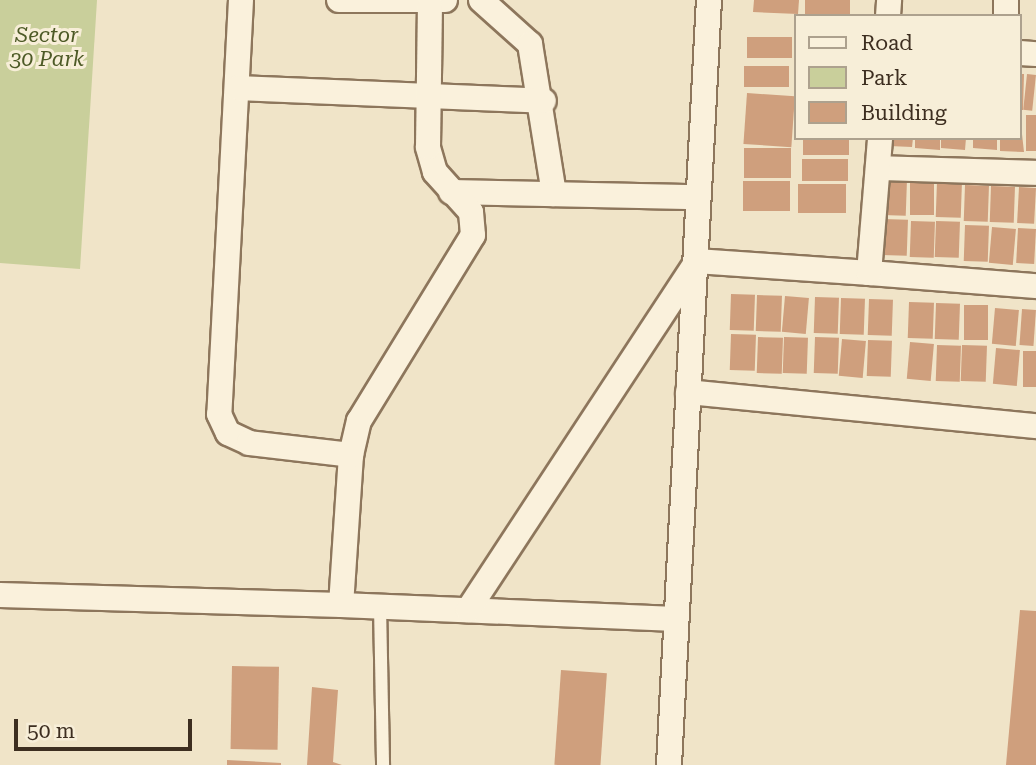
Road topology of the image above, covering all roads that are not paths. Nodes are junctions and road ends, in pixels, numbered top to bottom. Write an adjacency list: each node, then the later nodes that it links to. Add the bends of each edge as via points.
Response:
1 (241, 0): 6 (street)
2 (339, 0): 5 (street)
3 (481, 0): 8 (street, via 530,44)
4 (709, 0): 14 (street)
5 (438, 2): 7 (street)
6 (237, 88): 7 (street); 20 (street, via 219,414 228,433 249,443)
7 (429, 95): 8 (street); 12 (street, via 428,147 435,173)
8 (544, 101): 13 (street)
9 (880, 140): 10 (street)
10 (878, 168): 11 (street); 16 (street)
11 (1036, 173)
12 (451, 192): 13 (street); 20 (street, via 471,212 473,236 359,421)
13 (554, 194): 14 (street)
14 (698, 197): 15 (street)
15 (697, 261): 16 (street); 18 (street); 24 (street)
16 (869, 274): 17 (street)
17 (1036, 286)
18 (688, 392): 19 (street); 25 (street)
19 (1036, 426)
20 (351, 455): 22 (street)
21 (0, 595): 22 (street)
22 (341, 605): 23 (street)
23 (380, 606): 24 (street); 26 (lane)
24 (468, 610): 25 (street)
25 (676, 619): 27 (street)
26 (383, 765)
27 (669, 765)

